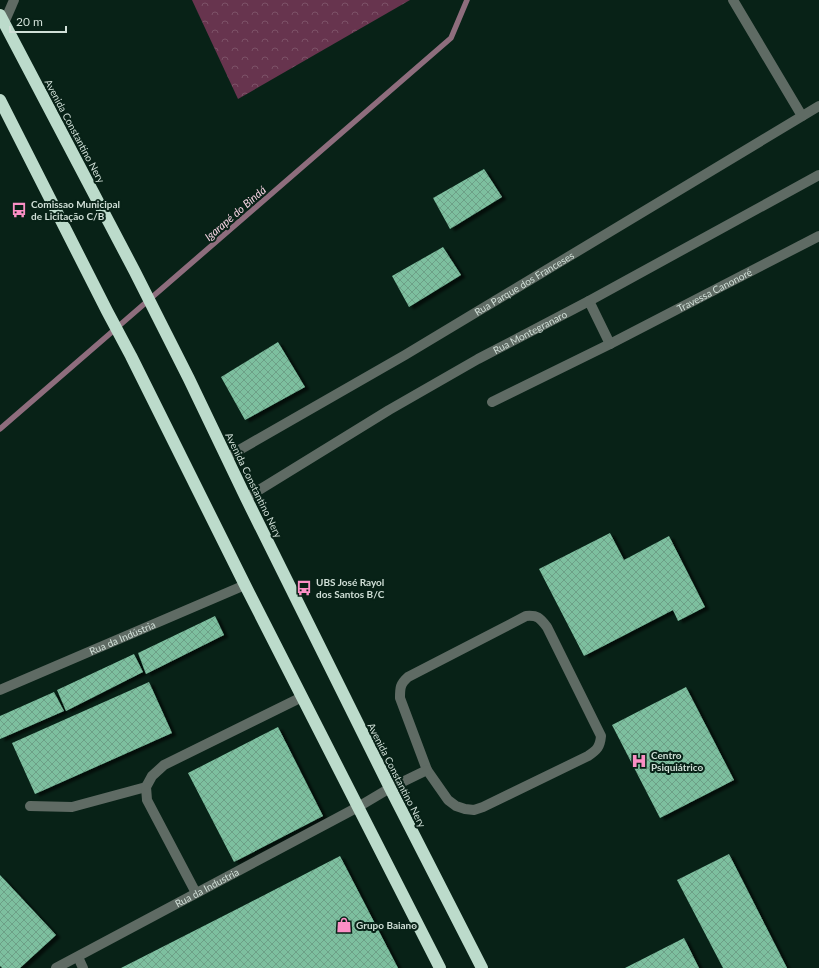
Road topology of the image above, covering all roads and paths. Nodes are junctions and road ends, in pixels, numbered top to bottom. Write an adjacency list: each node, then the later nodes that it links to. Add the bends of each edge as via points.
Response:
1 (14, 0): 3 (street)
2 (733, 0): 6 (street)
3 (2, 19): 12 (highway, Avenida Constantino Nery, via 135,272)
4 (0, 100): 14 (highway)
5 (819, 106): 6 (street, Rua Parque dos Franceses)
6 (802, 116): 12 (street, Rua Parque dos Franceses, via 405,355)
7 (819, 175): 9 (street, Rua Montegranaro)
8 (819, 236): 10 (street, Travessa Canonoré)
9 (589, 301): 10 (street); 13 (street, Rua Montegranaro, via 457,371)
10 (610, 344): 11 (street, Travessa Canonoré)
11 (492, 402)
12 (227, 457): 13 (highway, Avenida Constantino Nery)
13 (246, 498): 19 (highway, Avenida Constantino Nery)
14 (244, 585): 15 (street, Rua da Indústria); 16 (highway)
15 (0, 690)
16 (302, 697): 18 (street, via 164,765 152,776); 21 (highway)
17 (427, 770): 17 (street, via 400,698 402,682 526,616 541,619 601,736 596,751 483,808 474,810 456,806 448,800); 19 (street, Rua da Industria)
18 (146, 787): 20 (street, via 72,807); 22 (street, via 147,800)
19 (390, 788): 21 (street, Rua da Industria); 27 (highway, Avenida Constantino Nery)
20 (30, 806)
21 (358, 807): 22 (street, Rua da Industria); 26 (highway)
22 (196, 893): 23 (street, Rua da Industria)
23 (78, 957): 24 (street, Rua da Industria); 25 (street)
24 (56, 968)
25 (83, 968)
26 (440, 968)
27 (482, 968)

